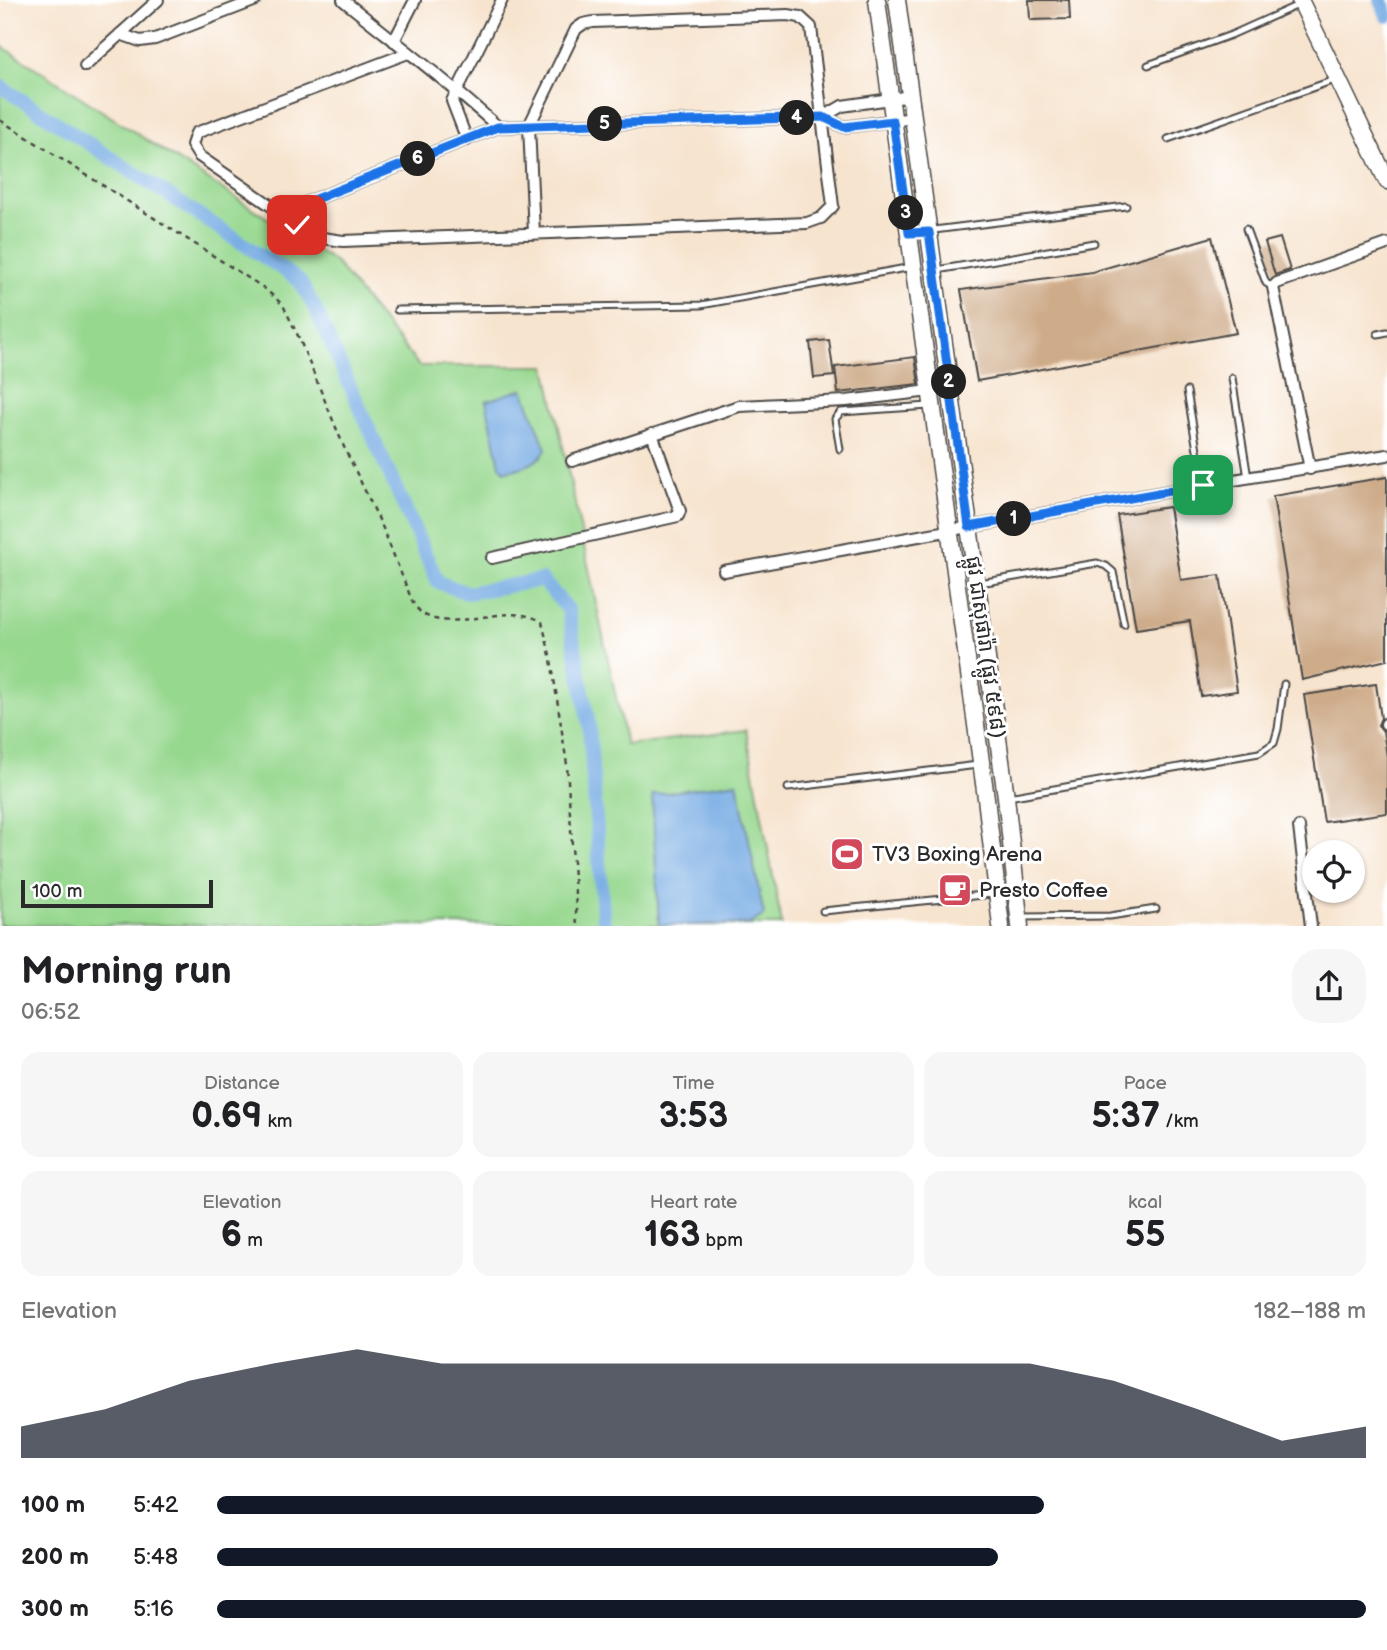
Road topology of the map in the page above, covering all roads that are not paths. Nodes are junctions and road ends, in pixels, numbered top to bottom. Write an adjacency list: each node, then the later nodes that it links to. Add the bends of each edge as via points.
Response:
1 (158, 0): 9 (street)
2 (256, 0): 9 (street, via 155,39 139,41)
3 (343, 0): 10 (street)
4 (415, 0): 10 (street)
5 (502, 0): 15 (street)
6 (877, 0): 17 (main road, ផ្លូវ ជាសុផារ៉ា (ផ្លូវ ៥៩៨))
7 (897, 0): 16 (main road, ផ្លូវ ជាសុផារ៉ា (ផ្លូវ ៥៩៨))
8 (1301, 2): 12 (lane, via 1231,35); 14 (main road)
9 (120, 34): 13 (street)
10 (394, 41): 11 (street)
11 (408, 53): 15 (street); 27 (street, via 196,133 192,145 198,156)
12 (1149, 65)
13 (85, 66)
14 (1338, 79): 23 (lane); 25 (main road)
15 (458, 90): 22 (street); 24 (street, via 452,101)
16 (911, 96): 17 (street); 19 (main road, ផ្លូវ ជាសុផារ៉ា (ផ្លូវ ៥៩៨))
17 (891, 99): 18 (street, via 842,106); 20 (main road, ផ្លូវ ជាសុផារ៉ា (ផ្លូវ ៥៩៨))
18 (823, 117): 20 (street, via 844,127); 21 (street); 21 (street, via 811,27 800,17 788,15 583,24 576,29); 31 (street, via 833,206 821,218 807,223)
19 (914, 118): 20 (street); 29 (main road, ផ្លូវ ជាសុផារ៉ា (ផ្លូវ ៥៩៨))
20 (893, 121): 30 (main road, ផ្លូវ ជាសុផារ៉ា (ផ្លូវ ៥៩៨))
21 (529, 126): 22 (street); 31 (street)
22 (498, 127): 24 (street)
23 (1168, 139)
24 (467, 140): 27 (street)
25 (1387, 181)
26 (1126, 206): 29 (lane)
27 (280, 213): 31 (street, via 316,237 343,241)
28 (1246, 229): 36 (lane, via 1266,282)
29 (929, 232): 30 (lane); 35 (main road, ផ្លូវ ជាសុផារ៉ា (ផ្លូវ ៥៩៨))
30 (909, 233): 34 (main road, ផ្លូវ ជាសុផារ៉ា (ផ្លូវ ៥៩៨))
31 (534, 234)
32 (1094, 243): 35 (lane)
33 (1387, 244): 36 (street)
34 (914, 267): 37 (lane, via 701,305); 39 (main road, ផ្លូវ ជាសុផារ៉ា (ផ្លូវ ៥៩៨))
35 (934, 270): 38 (main road, ផ្លូវ ជាសុផារ៉ា (ផ្លូវ ៥៩៨))
36 (1273, 287): 49 (street)
37 (397, 310)
38 (940, 311): 39 (main road); 52 (main road, ផ្លូវ ជាសុផារ៉ា (ផ្លូវ ៥៩៨))
39 (920, 313): 44 (main road, ផ្លូវ ជាសុផារ៉ា (ផ្លូវ ៥៩៨))
40 (1387, 332): 41 (lane)
41 (1378, 334)
42 (1232, 378): 50 (lane)
43 (1188, 391): 51 (lane)
44 (931, 399): 45 (street, via 739,406); 46 (lane, via 841,412 835,419); 53 (main road, ផ្លូវ ជាសុផារ៉ា (ផ្លូវ ៥៩៨))
45 (652, 434): 48 (street); 54 (street, via 678,516)
46 (840, 449)
47 (1387, 455): 49 (street)
48 (572, 461)
49 (1310, 469): 50 (street)
50 (1248, 480): 51 (street)
51 (1203, 485): 52 (street)
52 (969, 527): 53 (street); 56 (main road, ផ្លូវ ជាសុផារ៉ា (ផ្លូវ ៥៩៨))
53 (949, 530): 55 (street); 59 (main road, ផ្លូវ ជាសុផារ៉ា (ផ្លូវ ៥៩៨))
54 (492, 558)
55 (724, 571)
56 (977, 584): 57 (lane, via 1097,563 1113,572); 61 (main road, ផ្លូវ ជាសុផារ៉ា (ផ្លូវ ៥៩៨))
57 (1124, 624)
58 (1283, 684): 61 (lane, via 1274,743 1259,753)
59 (981, 765): 60 (lane); 64 (main road, ផ្លូវ ជាសុផារ៉ា (ផ្លូវ ៥៩៨))
60 (788, 788)
61 (1006, 797): 63 (main road, ផ្លូវ ជាសុផារ៉ា (ផ្លូវ ៥៩៨))
62 (1298, 827): 70 (street)
63 (1011, 842): 64 (main road); 68 (main road, ផ្លូវ ជាសុផារ៉ា (ផ្លូវ ៥៩៨))
64 (991, 844): 65 (main road, ផ្លូវ ជាសុផារ៉ា (ផ្លូវ ៥៩៨))
65 (996, 894): 67 (lane); 69 (main road, ផ្លូវ ជាសុផារ៉ា (ផ្លូវ ៥៩៨))
66 (1156, 909): 68 (lane)
67 (823, 911)
68 (1019, 921)
69 (1001, 926)
70 (1311, 926)

